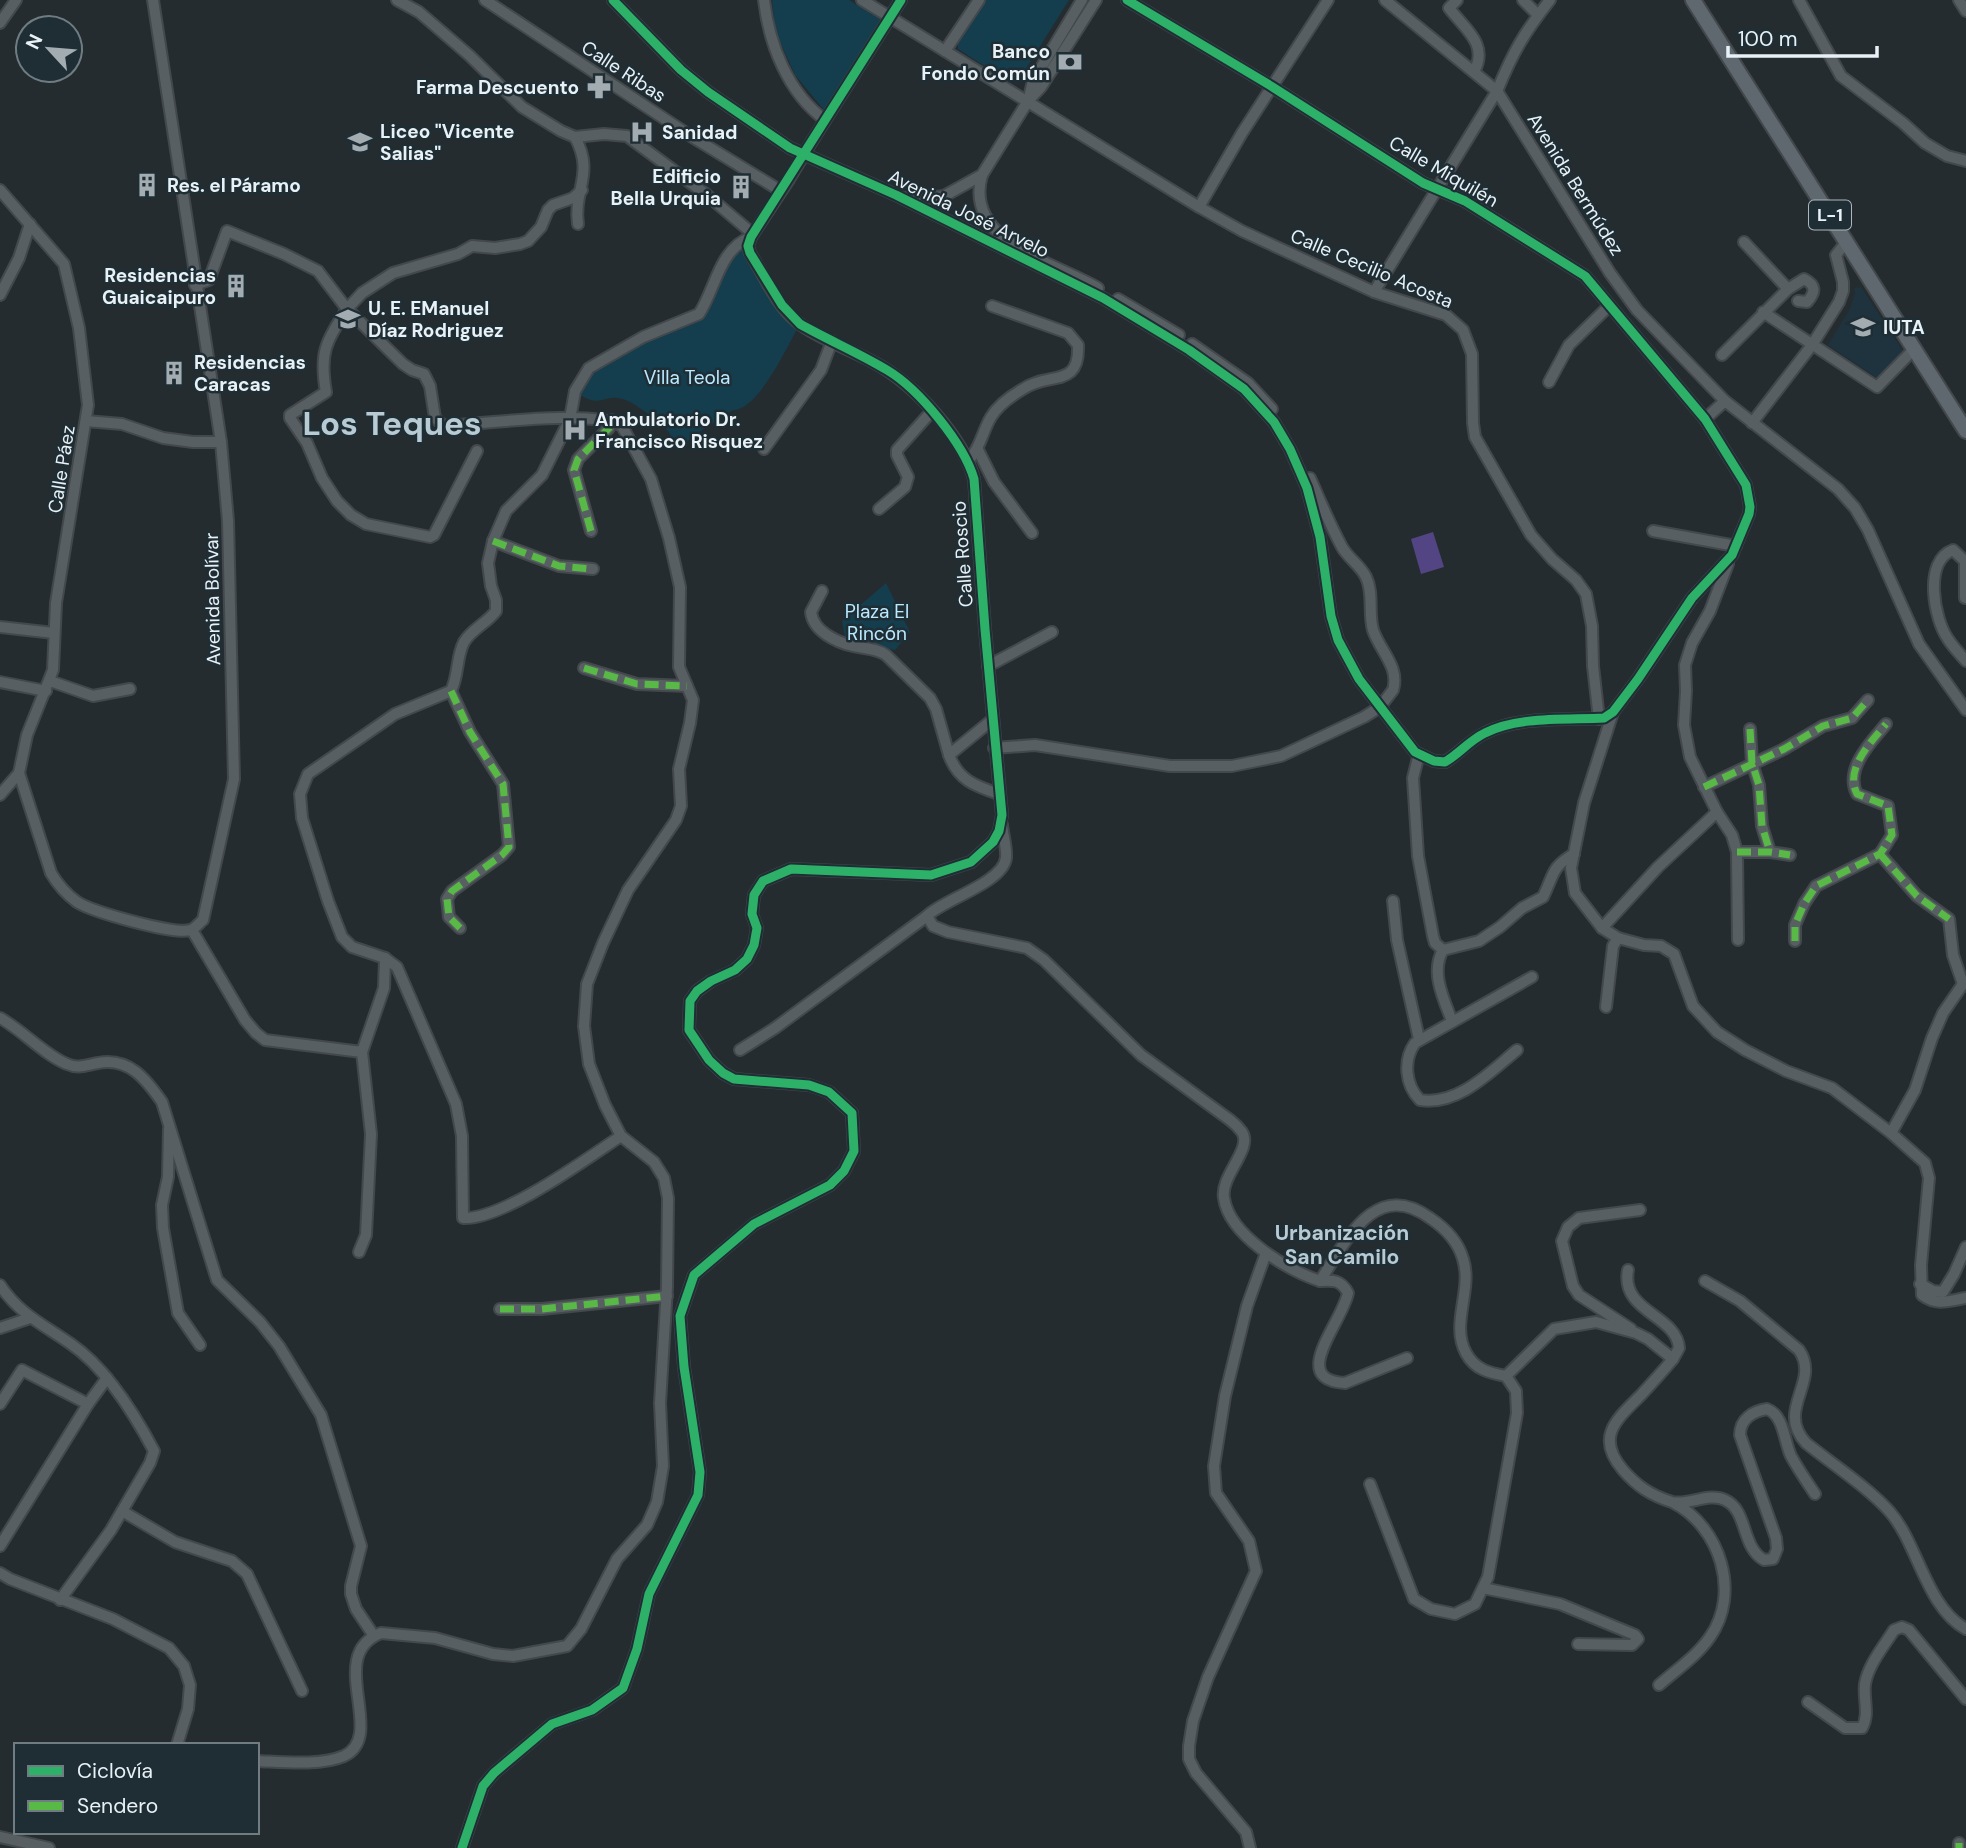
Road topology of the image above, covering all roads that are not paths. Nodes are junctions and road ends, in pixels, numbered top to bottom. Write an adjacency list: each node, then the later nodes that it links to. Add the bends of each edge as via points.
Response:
1 (16, 0): 24 (street)
2 (153, 0): 46 (street, Avenida Bolívar)
3 (397, 0): 31 (street, via 419,12 460,47 522,107)
4 (485, 0): 34 (street, Calle Ribas, via 689,135)
5 (613, 0): 38 (street, Avenida José Arvelo, via 708,92 790,148)
6 (764, 0): 30 (street, via 770,36 783,67 802,97)
7 (862, 0): 23 (street, Calle Cecilio Acosta)
8 (901, 0): 23 (street)
9 (979, 0): 25 (street)
10 (1082, 0): 29 (street, via 1033,81)
11 (1096, 0): 29 (street)
12 (1127, 0): 27 (street, Calle Miquilén)
13 (1328, 0): 27 (street)
14 (1385, 0): 26 (street, Avenida Bermúdez)
15 (1457, 0): 26 (street, via 1449,8 1480,51)
16 (1523, 0): 22 (street)
17 (1550, 0): 22 (street)
18 (1693, 0): 43 (main road, L-1)
19 (1799, 0): 32 (street, via 1841,76 1924,143)
20 (1959, 0): 21 (street)
21 (1966, 11)
22 (1538, 15): 28 (street, via 1510,57)
23 (891, 18): 25 (street, Calle Cecilio Acosta); 30 (street)
24 (0, 23)
25 (945, 51): 29 (street, Calle Cecilio Acosta)
26 (1474, 72): 28 (street, Avenida Bermúdez)
27 (1271, 86): 37 (street, Calle Miquilén); 39 (street)
28 (1497, 90): 37 (street); 45 (street, Avenida Bermúdez)
29 (1028, 101): 33 (street); 39 (street, Calle Cecilio Acosta)
30 (825, 120): 34 (street, bridge)
31 (575, 137): 36 (street, via 584,159); 42 (street, via 627,136 716,202)
32 (1966, 161)
33 (982, 176): 38 (street, via 944,196 918,200); 79 (street, Avenida José Arvelo, via 979,206 1000,236 1146,314 1222,362 1263,397 1288,432)
34 (785, 186): 42 (street)
35 (0, 190): 40 (street, Calle Páez)
36 (582, 190): 41 (street); 54 (street, via 553,205 527,241 495,248 472,246 393,273)
37 (1436, 190): 47 (street, Calle Miquilén, via 1465,201 1585,276); 49 (street)
38 (896, 195): 80 (street, Avenida José Arvelo, via 1103,298 1230,377 1274,422 1298,467)
39 (1199, 207): 49 (street, Calle Cecilio Acosta)
40 (30, 224): 50 (street); 66 (street, Calle Páez, via 64,264 79,328)
41 (578, 224)
42 (752, 235): 56 (street, Calle Roscio, via 750,253 789,315); 63 (street, via 728,254 699,314 642,337 589,368 575,391)
43 (1847, 241): 57 (street, via 1836,255 1843,291); 58 (main road, L-1)
44 (1744, 242): 48 (street)
45 (1610, 273): 47 (street); 61 (street, Avenida Bermúdez, via 1637,310)
46 (195, 285): 54 (street, via 209,279 227,231 318,271); 69 (street, Avenida Bolívar)
47 (1593, 287): 53 (street, Calle Miquilén)
48 (1788, 289): 51 (street, via 1804,279 1812,283 1813,296 1807,302); 55 (street)
49 (1374, 292): 99 (street, Calle Cecilio Acosta, via 1446,314 1469,342 1475,437 1531,535 1586,594)
50 (0, 295)
51 (1798, 301)
52 (992, 306): 71 (street, via 1068,333 1078,345 1077,362 1066,377 1042,379 1006,400 989,420)
53 (1609, 306): 60 (street, via 1569,345); 64 (street, Calle Miquilén)
54 (347, 309): 63 (street, via 403,364 424,374 435,418 441,424); 72 (street, via 323,354 326,393 290,415 337,501 366,524 430,537)
55 (1763, 312): 57 (street); 59 (street)
56 (832, 341): 62 (street, Calle Roscio, via 904,382); 70 (street, via 821,370)
57 (1812, 345): 58 (street, via 1877,387); 67 (street)
58 (1914, 349): 68 (main road, L-1)
59 (1722, 355)
60 (1549, 382)
61 (1725, 401): 64 (street); 67 (street, Avenida Bermúdez)
62 (931, 412): 73 (street, Calle Roscio); 74 (street, via 897,450 908,477 905,487)
63 (570, 419): 65 (street); 78 (street, via 542,475 506,512)
64 (1705, 419): 81 (street, Calle Miquilén, via 1749,495 1749,514)
65 (611, 420): 75 (street, via 574,470); 93 (street, via 627,432 651,479 669,538 680,587 679,667)
66 (86, 422): 69 (street, via 122,424 163,438); 87 (street, Calle Páez)
67 (1752, 423): 97 (street, Avenida Bermúdez, via 1838,489 1855,508 1919,644)
68 (1966, 431)
69 (221, 442): 122 (street, Avenida Bolívar, via 228,521 234,779 203,920)
70 (764, 449)
71 (978, 450): 73 (street); 77 (street, via 994,482)
72 (477, 451)
73 (969, 460): 89 (street, Calle Roscio)
74 (878, 509)
75 (591, 531)
76 (1653, 531): 81 (street)
77 (1032, 533)
78 (493, 541): 82 (street, via 559,566); 95 (street, via 488,563 496,611 465,640)
79 (1340, 542): 80 (street); 103 (street, Avenida José Arvelo, bridge, via 1366,576 1374,632 1396,680 1380,707 1364,718 1281,756 1232,766 1170,766 1035,745)
80 (1321, 549): 104 (street, Avenida José Arvelo, via 1338,639 1366,691)
81 (1734, 550): 98 (street, via 1692,598); 108 (street, Calle Miquilén, via 1685,665 1684,725 1690,757)
82 (593, 569)
83 (822, 592): 105 (street, via 811,612 817,627 832,638 886,655 930,698)
84 (1965, 598): 88 (street, via 1965,561 1953,550 1939,561 1933,583 1947,638)
85 (0, 627): 87 (street)
86 (1052, 632): 89 (street)
87 (54, 633): 92 (street, Calle Páez)
88 (1966, 661)
89 (988, 666): 100 (street, Calle Roscio)
90 (584, 668): 93 (street, via 637,684)
91 (0, 682): 92 (street)
92 (48, 686): 94 (street, via 93,696); 107 (street, Calle Páez, via 27,735)
93 (687, 686): 139 (street, via 693,700 679,769 681,806 628,890 587,984 584,1026 589,1064)
94 (130, 689)
95 (451, 691): 120 (street, via 503,784 509,847 447,899 449,918); 127 (street, via 395,714 308,774 300,794 302,818 342,937 352,947)
96 (1868, 700): 106 (street, via 1852,718 1823,726)
97 (1966, 710)
98 (1613, 712): 99 (street); 115 (street, via 1584,803)
99 (1599, 719): 104 (street, via 1499,727 1474,739 1445,762)
100 (992, 720): 103 (street, Calle Roscio); 105 (street)
101 (1886, 724): 116 (street, via 1864,751 1853,785 1857,794 1888,806 1892,835)
102 (1750, 729): 106 (street)
103 (995, 748): 109 (street, Calle Roscio)
104 (1419, 754): 126 (street, via 1413,778 1418,856 1433,936)
105 (949, 755): 109 (street, via 965,780)
106 (1752, 763): 108 (street); 114 (street)
107 (19, 773): 110 (street); 122 (street, via 44,854 60,888 110,916)
108 (1704, 787): 111 (street, Calle Miquilén)
109 (999, 794): 112 (street, Calle Roscio)
110 (0, 795)
111 (1717, 812): 113 (street, Calle Miquilén); 121 (street)
112 (1002, 815): 119 (street, Calle Roscio, via 1003,866 966,895); 181 (street, via 993,842 971,862 931,875 791,869 763,881 754,895 752,914 757,928 747,959 697,991 690,1001 690,1030 723,1073 734,1079 809,1085 829,1092 852,1114 854,1151 830,1185 754,1224 694,1275 680,1316 700,1472 698,1495 649,1594 627,1677 622,1688 592,1710 552,1724 494,1773 483,1786)
113 (1737, 852): 114 (street); 124 (street)
114 (1770, 852): 117 (street)
115 (1574, 854): 121 (street, via 1574,893); 126 (street, via 1552,871 1543,897 1479,941)
116 (1880, 854): 125 (street, via 1816,886 1795,925); 129 (street, via 1917,896 1949,919 1953,956)
117 (1790, 855)
118 (1393, 901): 133 (street)
119 (928, 916): 134 (street); 143 (street, via 933,926 948,932 1027,948 1141,1055 1243,1132 1243,1148 1226,1178 1223,1197 1232,1222)
120 (460, 928)
121 (1602, 928): 123 (street)
122 (192, 930): 136 (street, via 245,1020 265,1040)
123 (1618, 938): 130 (street); 138 (street, via 1661,946 1674,954 1693,1006 1717,1032 1786,1071 1832,1088)
124 (1738, 940)
125 (1795, 941)
126 (1443, 950): 132 (street, via 1437,966)
127 (386, 958): 136 (street, via 384,988); 139 (street, via 397,967 456,1104 462,1136 463,1218 474,1219 534,1193)
128 (1532, 977): 132 (street)
129 (1964, 983): 138 (street, via 1943,1013 1915,1090)
130 (1606, 1007)
131 (0, 1018): 137 (street, via 76,1068 117,1062 134,1069 162,1102)
132 (1452, 1021): 133 (street)
133 (1419, 1039): 135 (street, via 1409,1054 1408,1074 1420,1100 1444,1099 1474,1085)
134 (740, 1050)
135 (1517, 1050)
136 (362, 1052): 142 (street, via 371,1134 366,1235)
137 (169, 1121): 155 (street, via 163,1228 178,1313); 171 (street, via 218,1280 260,1322 321,1415 361,1546 351,1594)
138 (1891, 1133): 147 (street, via 1925,1163 1930,1178)
139 (621, 1136): 149 (street, via 654,1162 664,1178)
140 (1640, 1210): 154 (street, via 1579,1218 1562,1241 1579,1295)
141 (1966, 1247): 147 (street, via 1943,1292)
142 (359, 1252)
143 (1266, 1253): 145 (street, via 1296,1273); 182 (street, via 1247,1306 1225,1396 1214,1466 1216,1493 1249,1541 1255,1571 1208,1677 1189,1746 1196,1773 1246,1832)
144 (1628, 1270): 157 (street, via 1631,1294 1678,1339)
145 (1320, 1281): 156 (street, via 1336,1279 1348,1293 1317,1358 1324,1378 1345,1383); 158 (street, via 1359,1221 1395,1204 1413,1207 1450,1234 1463,1258 1466,1284 1460,1338 1467,1356 1484,1372)
146 (1705, 1281): 170 (street, via 1740,1301 1802,1355 1806,1370 1793,1412 1799,1435 1889,1510 1923,1576 1946,1610)
147 (1920, 1284): 150 (street, via 1922,1295 1930,1301)
148 (0, 1285): 152 (street)
149 (667, 1296): 151 (street, via 542,1310); 171 (street, via 660,1404 663,1466 657,1502 647,1525 617,1559 581,1629 567,1646 513,1656 435,1638)
150 (1966, 1298)
151 (500, 1309)
152 (30, 1318): 153 (street); 159 (street, via 73,1345)
153 (0, 1328)
154 (1636, 1333): 157 (street); 158 (street, via 1596,1322 1554,1329)
155 (200, 1345)
156 (1407, 1358)
157 (1673, 1359): 164 (street, via 1615,1421 1609,1435 1615,1460 1638,1487)
158 (1506, 1376): 168 (street, via 1516,1391 1517,1413)
159 (107, 1378): 160 (street); 165 (street, via 154,1451)
160 (88, 1404): 161 (street, via 22,1370); 166 (street)
161 (0, 1405)
162 (1370, 1484): 168 (street, via 1414,1599 1431,1609 1455,1614 1475,1604)
163 (1815, 1494): 164 (street, via 1791,1456 1774,1411 1767,1409 1749,1416 1740,1435 1776,1538 1773,1559 1764,1560 1752,1552 1735,1507 1726,1500)
164 (1674, 1503): 173 (street, via 1688,1510 1710,1539 1722,1566 1724,1600 1709,1639)
165 (122, 1511): 169 (street); 174 (street, via 175,1542 232,1561 247,1574)
166 (0, 1546)
167 (0, 1573): 169 (street)
168 (1483, 1588): 172 (street, via 1560,1604 1638,1639 1632,1645)
169 (60, 1600): 177 (street, via 142,1633 169,1648 184,1666 190,1685)
170 (1966, 1629)
171 (374, 1636): 178 (street, via 357,1658 361,1732 352,1750 334,1759)
172 (1578, 1644)
173 (1659, 1685)
174 (302, 1691)
175 (1966, 1699): 176 (street, via 1902,1627 1894,1630 1868,1673 1864,1686 1867,1715 1862,1728 1845,1728)
176 (1808, 1702)
177 (178, 1743)
178 (259, 1761)
179 (0, 1837): 180 (street)
180 (48, 1848)
181 (461, 1848)
182 (1250, 1848)

